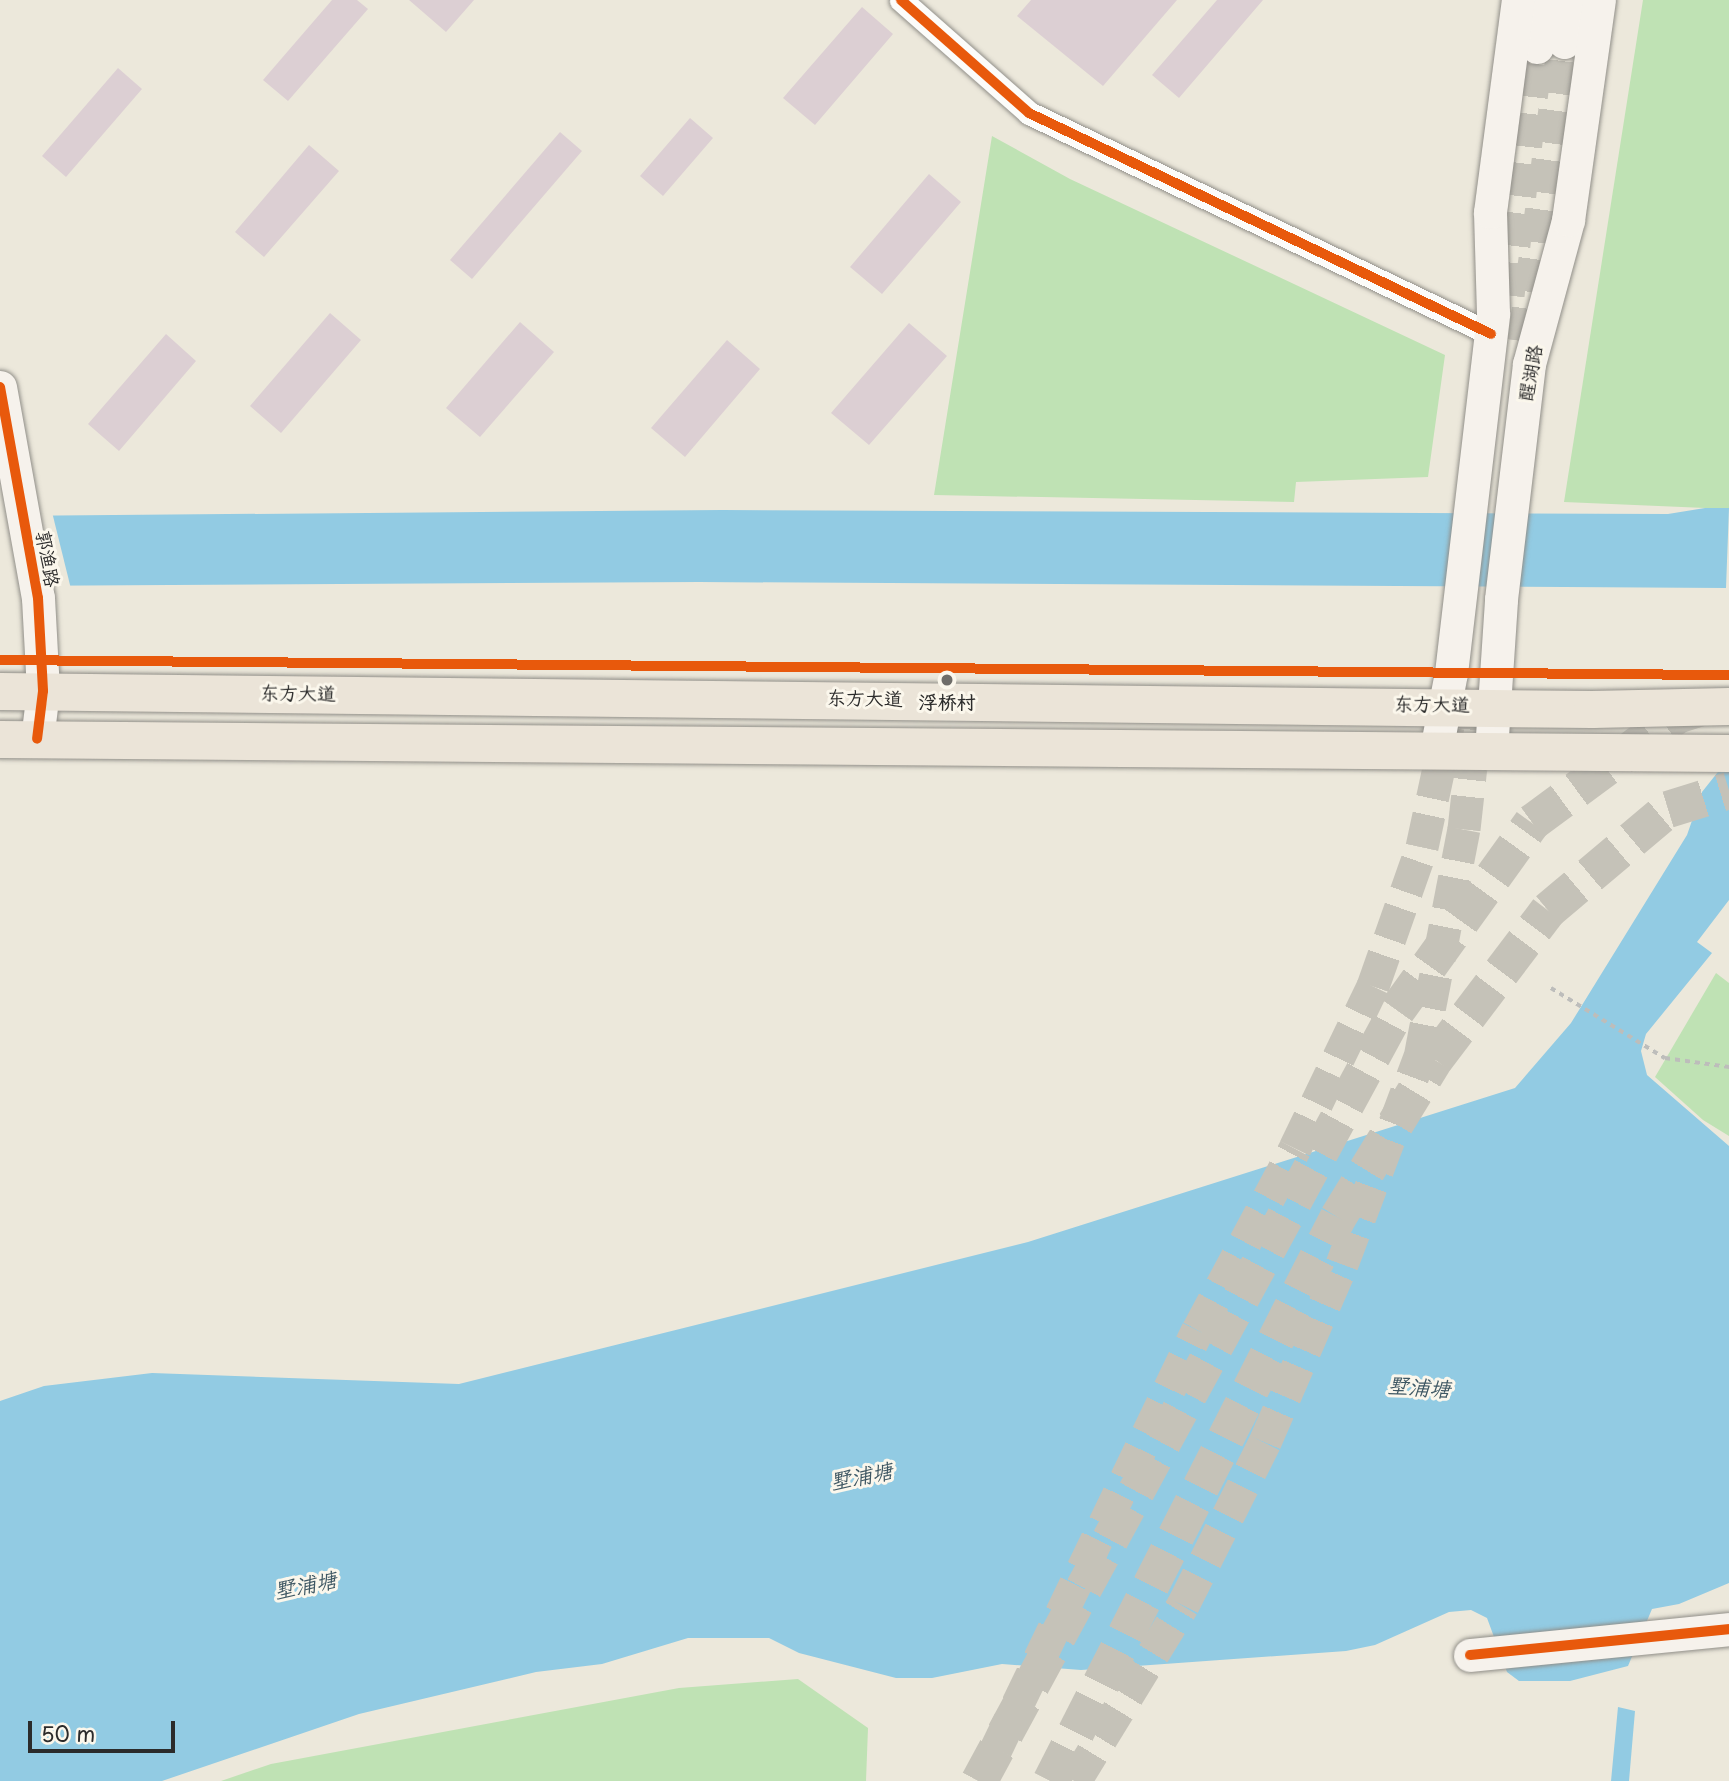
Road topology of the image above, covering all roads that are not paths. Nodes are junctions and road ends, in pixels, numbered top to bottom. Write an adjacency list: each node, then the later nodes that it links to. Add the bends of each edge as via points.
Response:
1 (901, 0): 6 (street, via 1029,113)
2 (1518, 0): 6 (main road, via 1490,212)
3 (1544, 0): 4 (main road, via 1550,44)
4 (1573, 0)
5 (1599, 0): 11 (main road, 醒湖路, via 1568,220 1529,364 1501,599)
6 (1491, 334): 10 (main road)
7 (0, 387): 9 (main road, 郭渔路, via 38,598)
8 (0, 691): 9 (main road, 东方大道)
9 (43, 691): 10 (main road, 东方大道); 14 (main road, 郭渔路)
10 (1443, 704): 11 (main road, 东方大道); 15 (main road)
11 (1494, 705): 12 (main road, 东方大道); 16 (main road, 醒湖路)
12 (1729, 706)
13 (0, 738): 14 (main road)
14 (37, 739): 15 (main road)
15 (1436, 750): 16 (main road)
16 (1491, 751): 17 (main road)
17 (1726, 753)
18 (1724, 1629): 19 (main road)
19 (1475, 1654)

